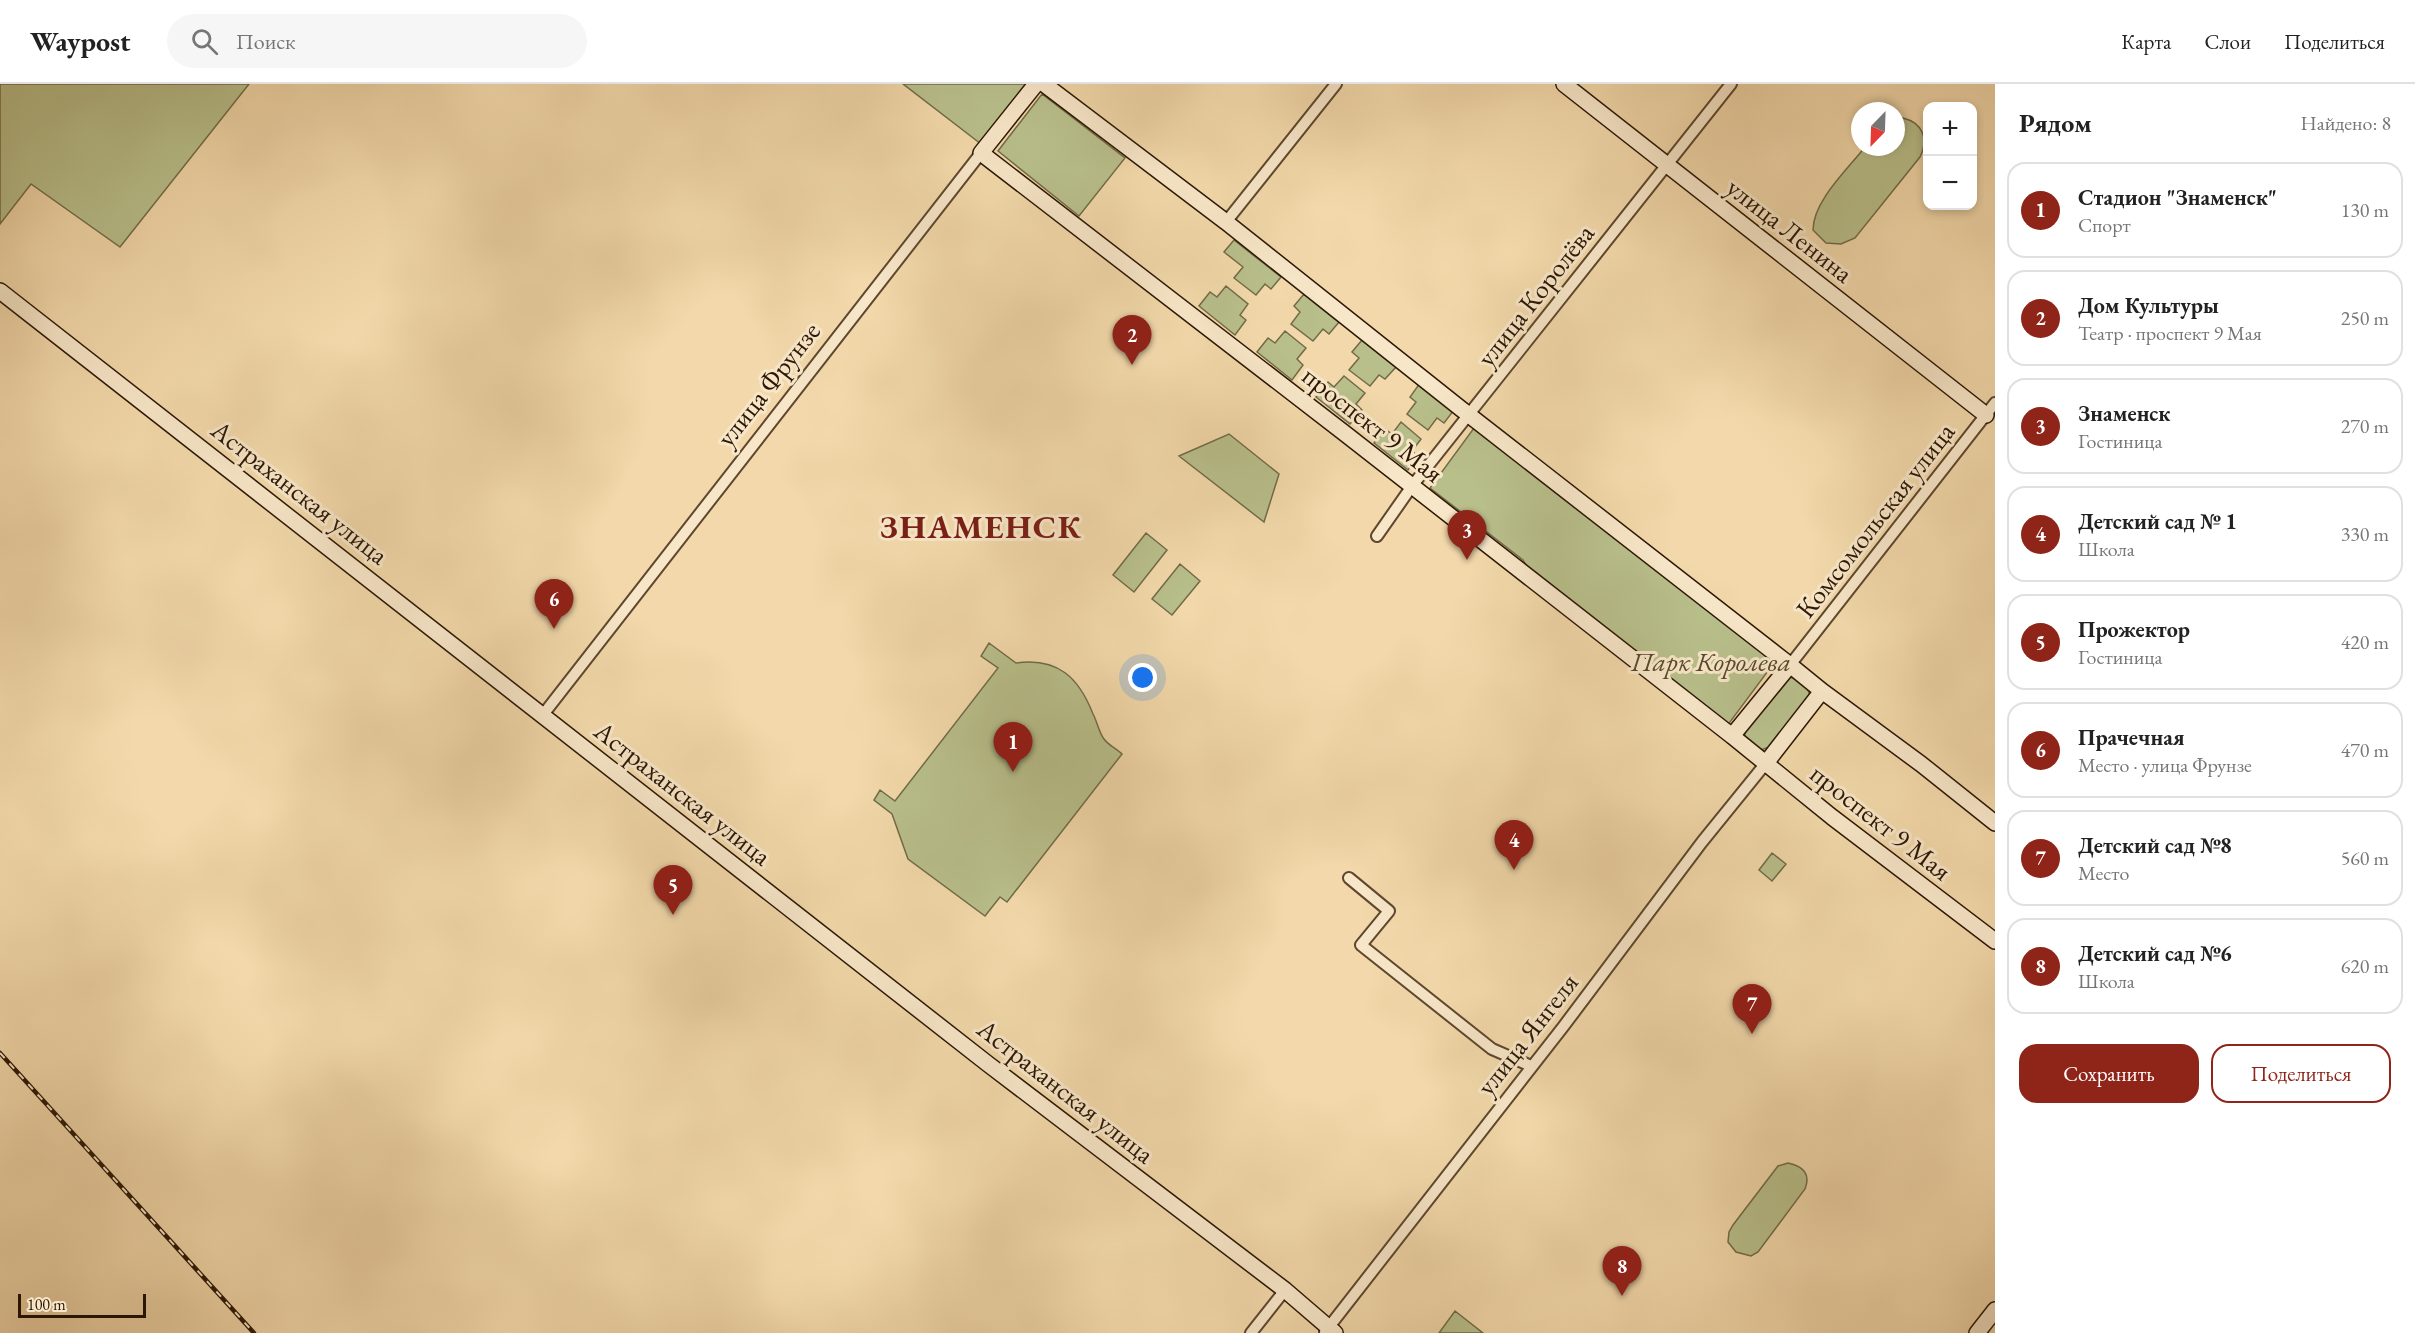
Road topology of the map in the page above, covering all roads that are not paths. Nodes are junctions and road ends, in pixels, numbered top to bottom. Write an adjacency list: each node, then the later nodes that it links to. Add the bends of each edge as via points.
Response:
1 (1036, 84): 6 (street, улица Фрунзе)
2 (1044, 84): 8 (street)
3 (1336, 84): 8 (street)
4 (1564, 84): 7 (street, улица Ленина)
5 (1731, 84): 7 (street, улица Королёва)
6 (981, 153): 12 (street, проспект 9 Мая); 16 (street, улица Фрунзе)
7 (1666, 166): 10 (street, улица Ленина); 11 (street, улица Королёва)
8 (1226, 222): 11 (street)
9 (0, 291): 16 (street, Астраханская улица)
10 (1990, 409): 14 (street, Комсомольская улица)
11 (1468, 415): 12 (street, улица Королёва); 14 (street)
12 (1412, 486): 13 (street, улица Королёва); 17 (street, проспект 9 Мая)
13 (1377, 536)
14 (1790, 665): 15 (street); 17 (street)
15 (1822, 691): 18 (street); 19 (street)
16 (542, 716): 23 (street, Астраханская улица)
17 (1732, 736): 18 (street, проспект 9 Мая)
18 (1766, 763): 21 (street, проспект 9 Мая); 22 (street, улица Янгеля)
19 (1995, 823)
20 (1349, 878): 22 (street, via 1389,911 1361,945 1481,1041 1504,1056)
21 (1995, 941)
22 (1531, 1066): 25 (street, улица Янгеля)
23 (1285, 1290): 25 (street, Астраханская улица); 26 (street)
24 (1995, 1310): 27 (street)
25 (1329, 1331)
26 (1251, 1333)
27 (1977, 1333)

